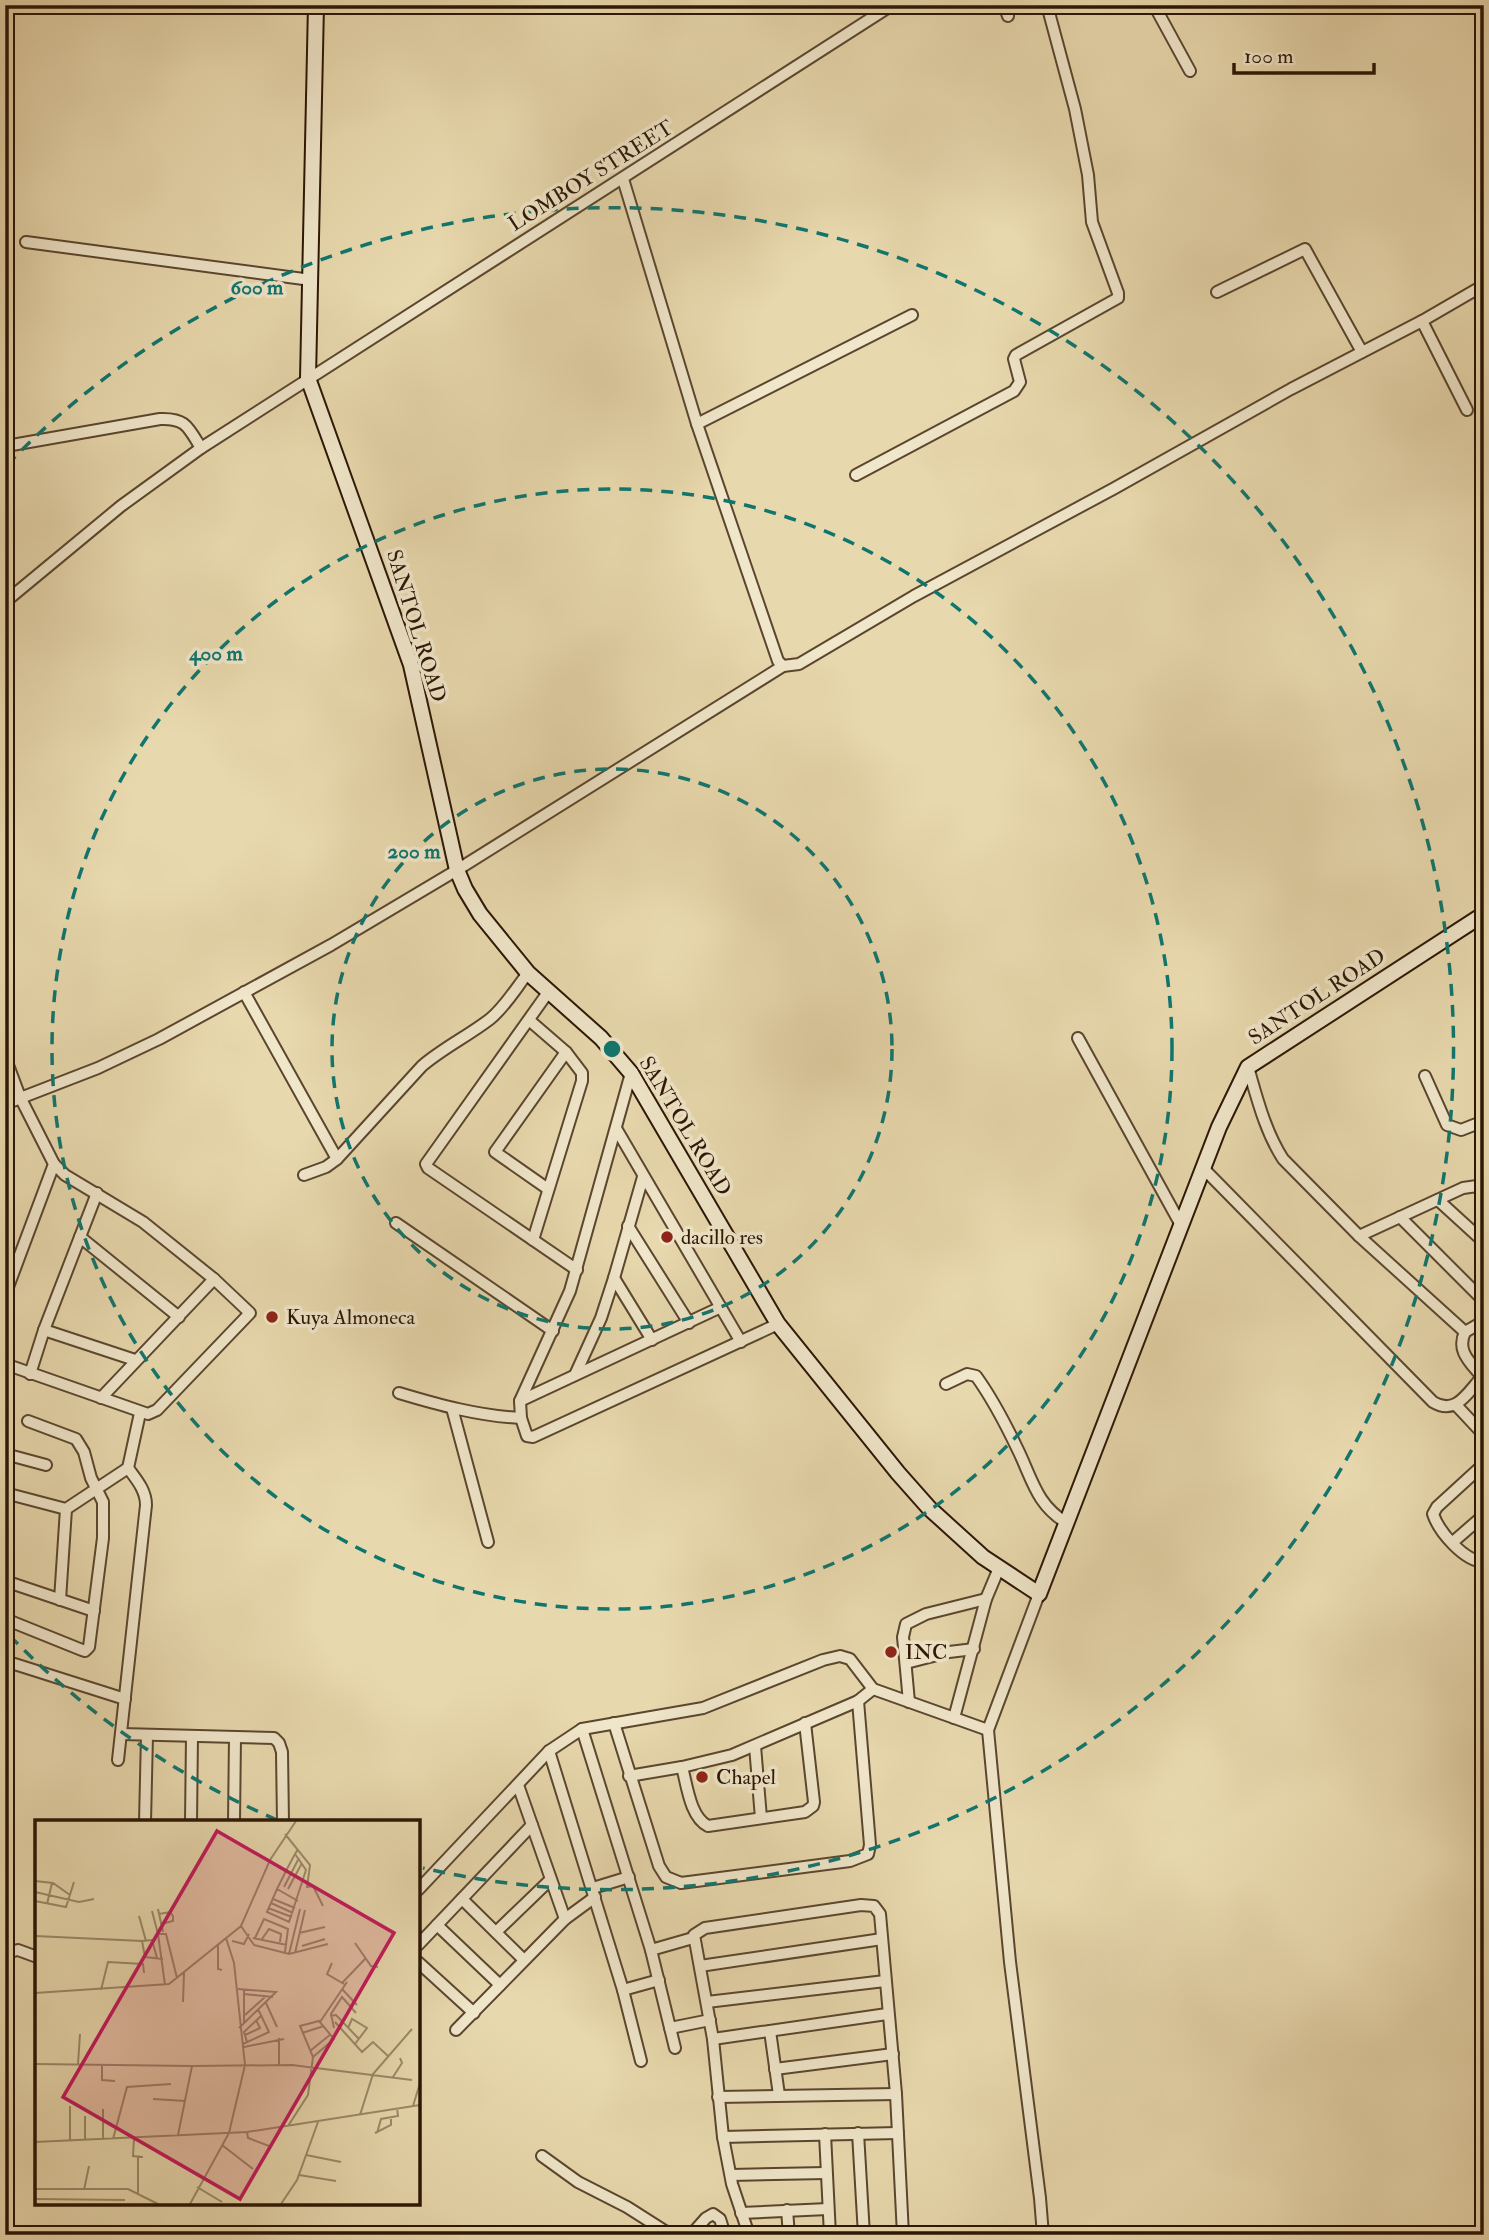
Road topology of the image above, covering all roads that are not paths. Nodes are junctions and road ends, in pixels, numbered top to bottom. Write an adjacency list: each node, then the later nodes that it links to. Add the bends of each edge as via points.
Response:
1 (316, 5): 8 (street)
2 (892, 5): 6 (street, LOMBOY STREET)
3 (1047, 5): 19 (street, via 1075,109 1092,222 1118,298 1016,355 1020,382 1014,391)
4 (1154, 5): 5 (street)
5 (1191, 71)
6 (623, 178): 14 (street, LOMBOY STREET); 16 (street)
7 (26, 242): 8 (street)
8 (311, 280): 14 (street)
9 (1484, 285): 12 (street)
10 (1217, 292): 13 (street, via 1305,248)
11 (912, 314): 16 (street)
12 (1422, 321): 13 (street); 15 (street)
13 (1362, 352): 21 (street, via 914,596 799,664)
14 (308, 378): 18 (street); 22 (street, SANTOL ROAD, via 411,665)
15 (1467, 410)
16 (697, 424): 21 (street)
17 (12, 445): 18 (street, via 174,418 188,426)
18 (201, 447): 20 (street)
19 (856, 475)
20 (5, 602)
21 (783, 666): 22 (street)
22 (457, 870): 24 (street, SANTOL ROAD, via 480,914); 25 (street)
23 (1484, 914): 31 (street, SANTOL ROAD)
24 (528, 973): 26 (street, SANTOL ROAD); 38 (street, via 500,1010 428,1061)
25 (244, 992): 34 (street, via 98,1068); 38 (street)
26 (550, 992): 27 (street); 32 (street, SANTOL ROAD, via 601,1038)
27 (529, 1020): 29 (street); 53 (street, via 426,1164)
28 (1078, 1038): 49 (street)
29 (566, 1052): 44 (street, via 582,1073 582,1081); 44 (street, via 495,1152)
30 (5, 1057): 34 (street)
31 (1248, 1067): 40 (street, SANTOL ROAD); 51 (street, via 1283,1159)
32 (631, 1073): 37 (street); 64 (street, SANTOL ROAD)
33 (1425, 1076): 36 (street, via 1447,1125 1461,1130)
34 (20, 1097): 35 (street); 39 (street)
35 (5, 1104)
36 (1484, 1121)
37 (617, 1130): 42 (street); 55 (street)
38 (337, 1158): 41 (street)
39 (54, 1164): 45 (street); 58 (street)
40 (1203, 1168): 49 (street, SANTOL ROAD); 79 (street, via 1433,1402 1448,1408)
41 (304, 1175)
42 (643, 1177): 50 (street); 60 (street)
43 (1484, 1185): 46 (street, via 1463,1188)
44 (548, 1189): 53 (street)
45 (97, 1193): 52 (street); 57 (street, via 143,1222)
46 (1438, 1200): 47 (street); 54 (street)
47 (1400, 1217): 51 (street); 59 (street)
48 (396, 1223): 66 (street)
49 (1181, 1225): 93 (street, SANTOL ROAD)
50 (628, 1226): 56 (street); 63 (street)
51 (1359, 1236): 67 (street)
52 (80, 1237): 61 (street); 65 (street)
53 (533, 1240): 55 (street)
54 (1484, 1242)
55 (577, 1270): 66 (street)
56 (614, 1278): 68 (street); 73 (street)
57 (214, 1279): 61 (street); 81 (street, via 250,1315 157,1410)
58 (5, 1295)
59 (1484, 1301)
60 (721, 1307): 63 (street); 69 (street)
61 (179, 1317): 70 (street)
62 (1484, 1321): 67 (street)
63 (690, 1322): 68 (street)
64 (778, 1324): 69 (street); 97 (street, SANTOL ROAD, via 929,1508)
65 (44, 1330): 70 (street); 72 (street)
66 (553, 1331): 78 (street)
67 (1465, 1332): 74 (street, via 1462,1350)
68 (652, 1340): 73 (street)
69 (741, 1342): 82 (street, via 533,1437 527,1436)
70 (135, 1360): 77 (street)
71 (5, 1364): 72 (street)
72 (30, 1374): 77 (street)
73 (575, 1375): 78 (street)
74 (1483, 1378): 79 (street)
75 (946, 1384): 93 (street, via 967,1374 976,1376 1012,1436 1040,1500)
76 (398, 1393): 80 (street)
77 (101, 1398): 81 (street)
78 (520, 1401): 82 (street)
79 (1456, 1405): 84 (street)
80 (452, 1408): 82 (street); 94 (street)
81 (141, 1413): 88 (street)
82 (521, 1418)
83 (28, 1421): 89 (street, via 76,1439)
84 (1484, 1435)
85 (5, 1454): 87 (street)
86 (1484, 1464): 95 (street, via 1433,1512 1435,1521)
87 (46, 1465)
88 (128, 1468): 89 (street); 108 (street, via 146,1496)
89 (96, 1489): 91 (street); 102 (street, via 103,1502 103,1538)
90 (5, 1493): 91 (street)
91 (66, 1509): 101 (street)
92 (1484, 1515): 95 (street)
93 (1067, 1523): 99 (street, SANTOL ROAD)
94 (488, 1542)
95 (1454, 1542): 96 (street, via 1470,1558)
96 (1484, 1562)
97 (999, 1568): 99 (street, SANTOL ROAD); 100 (street)
98 (5, 1581): 101 (street)
99 (1039, 1594): 115 (street)
100 (986, 1599): 104 (street); 106 (street, via 908,1622 903,1634)
101 (60, 1600): 102 (street)
102 (94, 1611): 103 (street, via 85,1651)
103 (5, 1619)
104 (974, 1649): 106 (street); 111 (street)
105 (5, 1661): 108 (street)
106 (906, 1663): 110 (street)
107 (873, 1689): 109 (street); 110 (street); 112 (street, via 855,1663 840,1656 704,1708)
108 (125, 1699): 116 (street)
109 (858, 1701): 113 (street); 124 (street, via 870,1845 869,1854 860,1859 671,1881 659,1866)
110 (909, 1702): 111 (street)
111 (954, 1718): 115 (street)
112 (614, 1723): 114 (street); 124 (street)
113 (805, 1723): 120 (street); 126 (street, via 813,1806 805,1812)
114 (582, 1729): 121 (street); 132 (street)
115 (988, 1730): 186 (street)
116 (122, 1734): 117 (street); 122 (street)
117 (147, 1735): 118 (street); 127 (street)
118 (192, 1736): 119 (street); 128 (street)
119 (235, 1737): 129 (street); 130 (street, via 270,1737 279,1743)
120 (755, 1746): 123 (street); 126 (street)
121 (549, 1751): 125 (street); 135 (street)
122 (118, 1760)
123 (682, 1767): 124 (street); 126 (street, via 695,1812 705,1825)
124 (629, 1776)
125 (518, 1785): 131 (street); 134 (street)
126 (761, 1818)
127 (145, 1820)
128 (191, 1820)
129 (234, 1820)
130 (283, 1820)
131 (532, 1825): 133 (street); 136 (street)
132 (629, 1877): 135 (street); 143 (street)
133 (550, 1880): 137 (street); 139 (street)
134 (420, 1888)
135 (594, 1892): 137 (street); 152 (street)
136 (462, 1899): 138 (street); 139 (street)
137 (565, 1919): 146 (street)
138 (437, 1925): 142 (street); 151 (street)
139 (496, 1932): 146 (street)
140 (693, 1938): 141 (street, via 705,1928 861,1905 879,1911); 143 (street); 148 (street)
141 (883, 1939): 148 (street); 150 (street)
142 (420, 1943)
143 (651, 1950): 149 (street)
144 (5, 1953): 145 (street, via 18,1950)
145 (35, 1956)
146 (524, 1960): 151 (street)
147 (420, 1964): 154 (street)
148 (700, 1966): 153 (street)
149 (659, 1980): 152 (street); 157 (street)
150 (885, 1981): 153 (street); 155 (street)
151 (500, 1985): 154 (street)
152 (623, 1990): 163 (street)
153 (707, 2003): 156 (street)
154 (474, 2013): 158 (street)
155 (887, 2014): 159 (street); 162 (street)
156 (710, 2020): 157 (street); 160 (street)
157 (670, 2028): 161 (street)
158 (456, 2030)
159 (770, 2031): 160 (street); 164 (street)
160 (713, 2039): 167 (street)
161 (675, 2048)
162 (892, 2054): 164 (street); 165 (street)
163 (641, 2061)
164 (775, 2069): 166 (street)
165 (896, 2094): 166 (street); 169 (street)
166 (779, 2095): 167 (street)
167 (718, 2097): 171 (street)
168 (858, 2133): 169 (street); 170 (street); 184 (street)
169 (898, 2133): 185 (street)
170 (825, 2134): 171 (street); 173 (street)
171 (723, 2137): 174 (street)
172 (542, 2156): 178 (street)
173 (827, 2172): 174 (street); 175 (street)
174 (730, 2175): 177 (street)
175 (828, 2209): 176 (street); 183 (street)
176 (787, 2210): 177 (street); 182 (street)
177 (741, 2213): 181 (street)
178 (670, 2235)
179 (691, 2235): 180 (street, via 713,2214 720,2219)
180 (725, 2235)
181 (749, 2235)
182 (789, 2235)
183 (830, 2235)
184 (864, 2235)
185 (903, 2235)
186 (1043, 2235)

